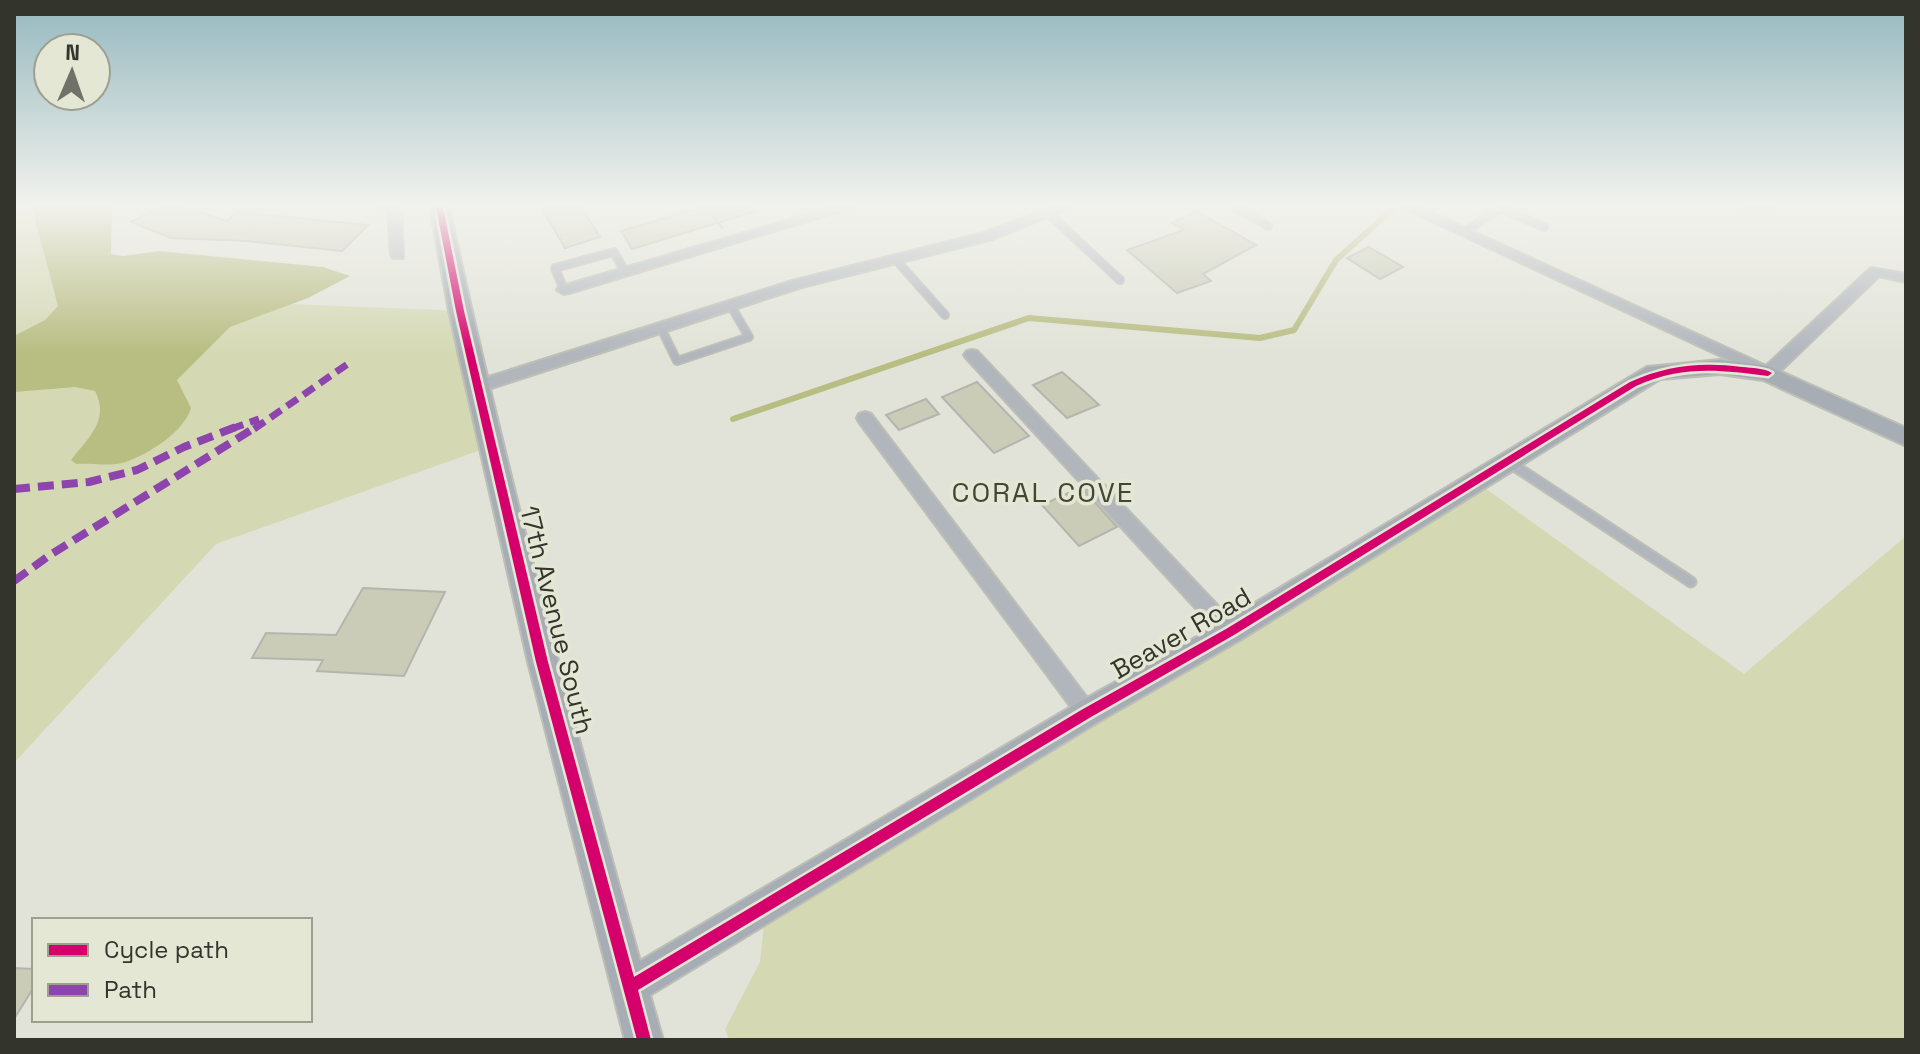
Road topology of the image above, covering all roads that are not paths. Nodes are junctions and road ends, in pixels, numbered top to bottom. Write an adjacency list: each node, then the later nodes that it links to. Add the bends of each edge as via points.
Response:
1 (450, 256): 18 (street, 17th Avenue South)
2 (599, 256): 12 (lane, via 555,268)
3 (616, 256): 9 (lane)
4 (679, 256): 9 (street)
5 (915, 256): 8 (street)
6 (1094, 256): 11 (lane)
7 (1516, 256): 17 (street)
8 (897, 261): 13 (street); 14 (lane)
9 (625, 272): 12 (street)
10 (1906, 278): 17 (street, via 1876,271)
11 (1120, 280)
12 (564, 290)
13 (731, 306): 15 (street); 15 (lane, via 749,337 677,361)
14 (945, 315)
15 (661, 328): 18 (street)
16 (972, 355): 23 (street)
17 (1768, 373): 20 (street, Beaver Road); 21 (street, Beaver Road, via 1720,367 1655,372)
18 (479, 386): 25 (street, 17th Avenue South, via 542,662)
19 (865, 418): 24 (street)
20 (1906, 438)
21 (1507, 461): 22 (lane); 23 (street, Beaver Road)
22 (1691, 582)
23 (1230, 632): 24 (street, Beaver Road)
24 (1087, 713): 25 (street, Beaver Road)
25 (630, 987): 26 (street, 17th Avenue South)
26 (644, 1040)

